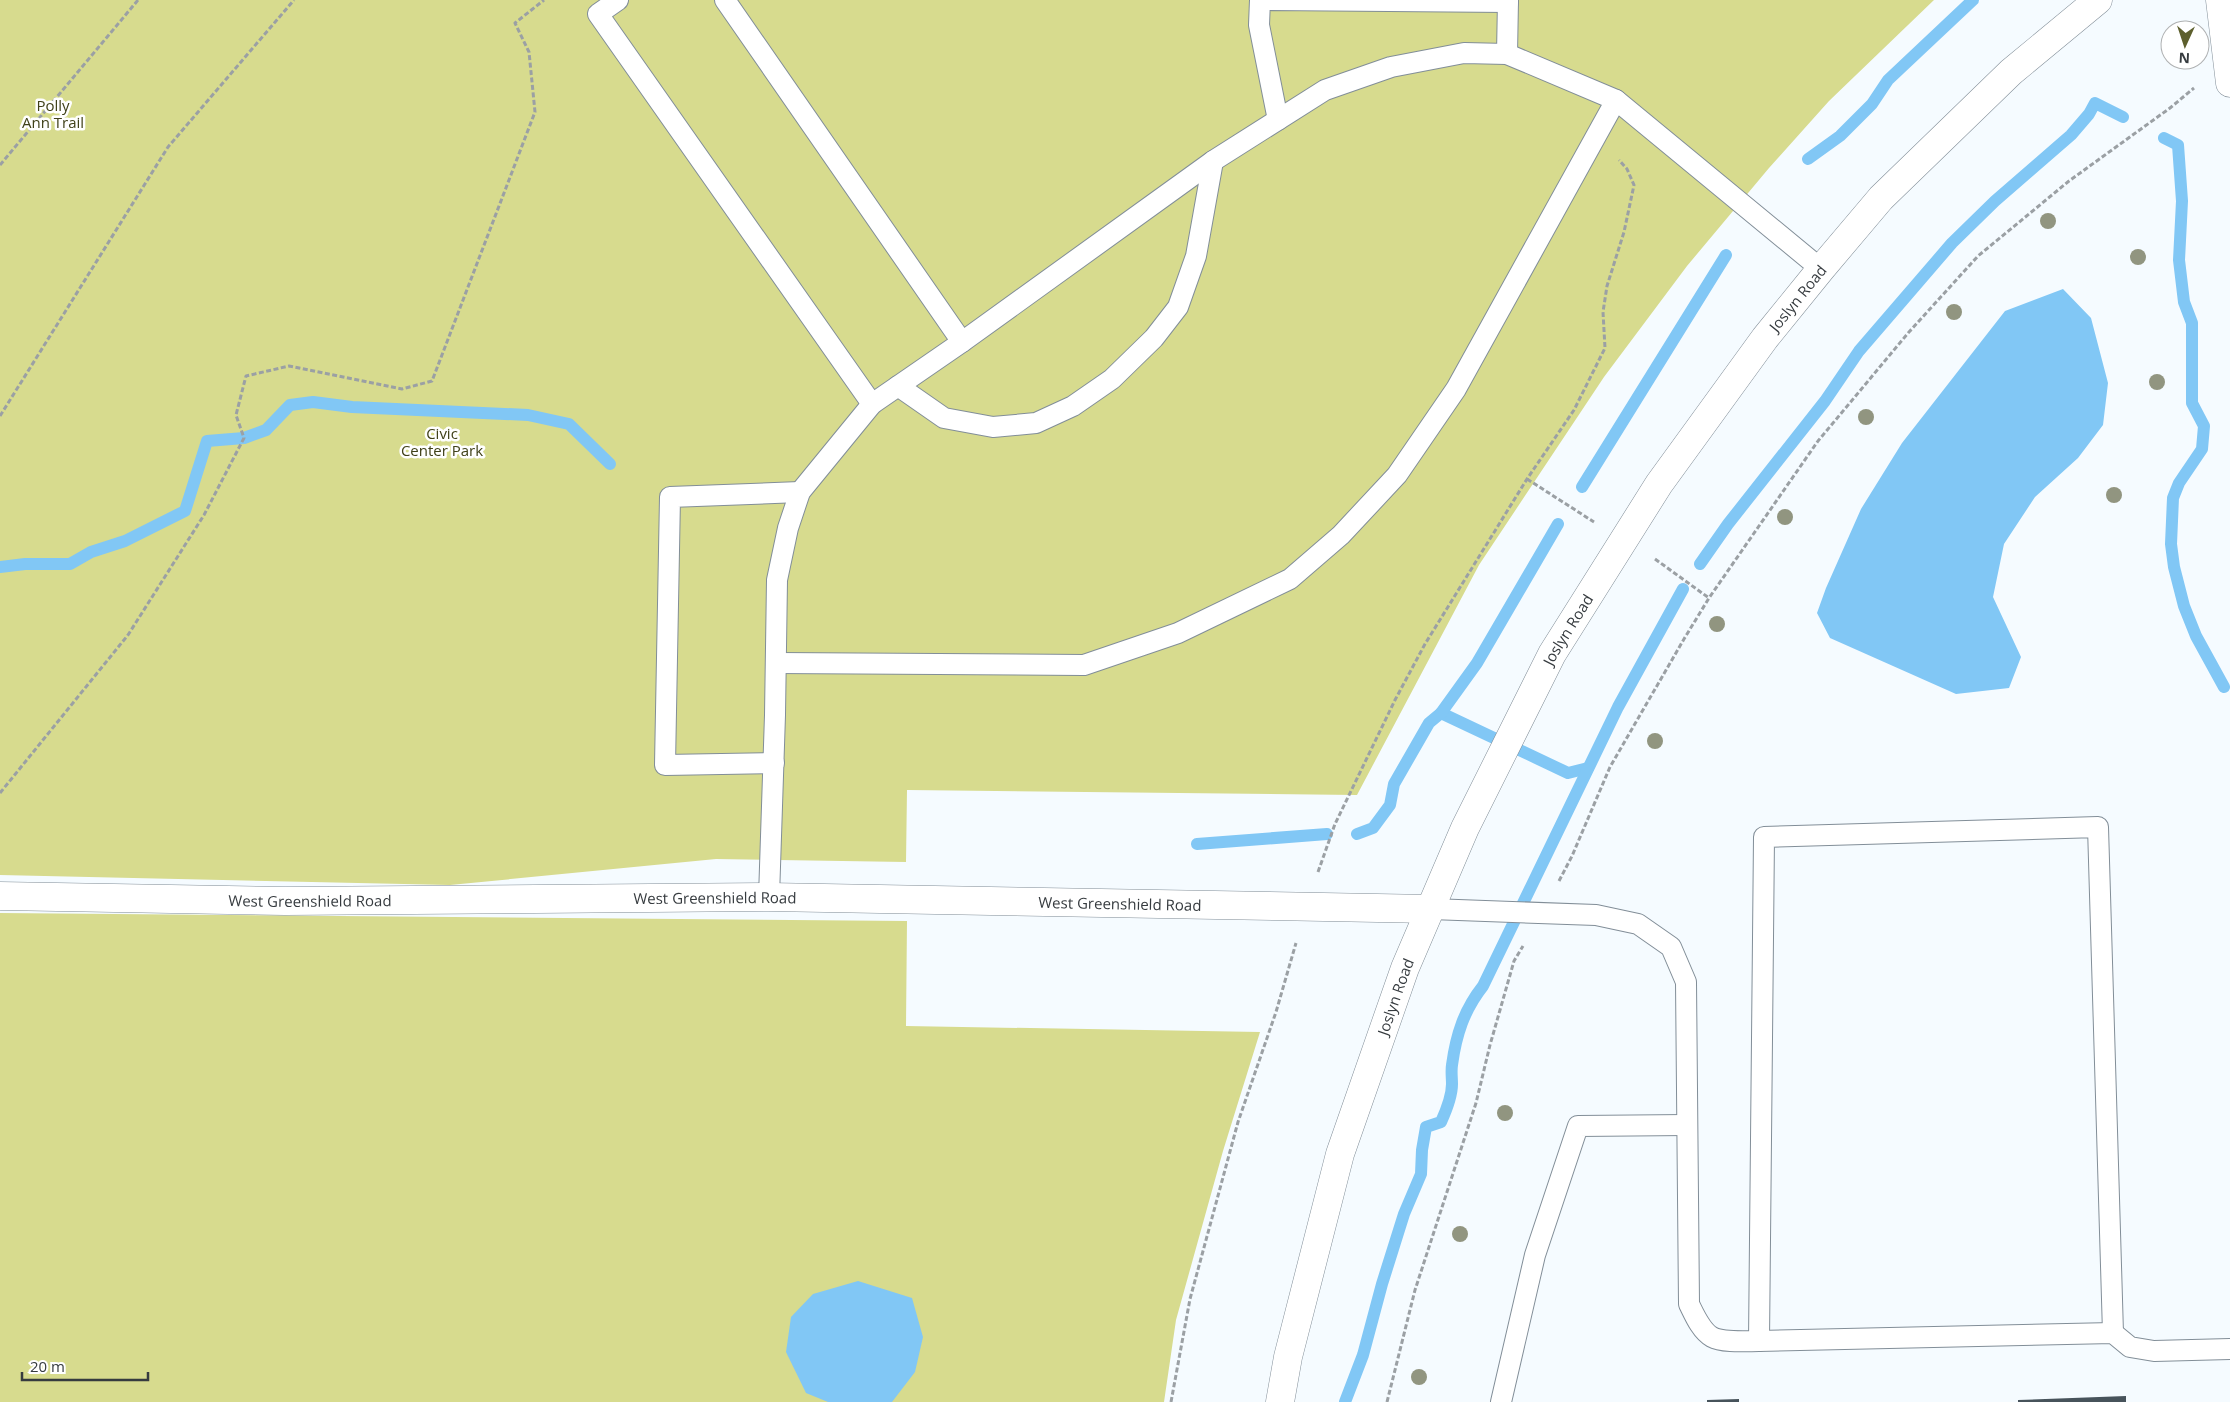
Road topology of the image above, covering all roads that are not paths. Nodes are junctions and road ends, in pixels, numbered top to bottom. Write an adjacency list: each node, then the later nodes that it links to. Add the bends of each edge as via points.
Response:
1 (618, 0): 15 (lane, via 598,14)
2 (724, 0): 13 (lane)
3 (1385, 0): 6 (lane); 10 (lane, via 1260,0 1259,25)
4 (2098, 0): 12 (street, Joslyn Road, via 2012,72 1881,198)
5 (2220, 0): 8 (street)
6 (1508, 1): 7 (lane)
7 (1507, 54): 9 (lane); 10 (lane, via 1464,53 1391,67 1325,90)
8 (2228, 71)
9 (1616, 100): 12 (lane); 17 (lane, via 1456,389 1397,475 1341,535 1290,579 1178,633 1084,665)
10 (1278, 120): 11 (lane)
11 (1213, 161): 13 (lane); 14 (lane, via 1196,256 1178,307 1154,338 1112,379 1073,406 1036,423 993,427 944,418)
12 (1821, 269): 21 (street, Joslyn Road, via 1765,338 1659,484 1552,654 1465,828)
13 (962, 342): 14 (lane)
14 (898, 386): 15 (lane)
15 (872, 404): 16 (lane)
16 (800, 492): 17 (lane, via 788,528 777,580); 18 (lane, via 670,497 665,765)
17 (776, 663): 18 (lane)
18 (774, 763): 20 (lane)
19 (0, 896): 20 (street, West Greenshield Road, via 285,900)
20 (769, 897): 21 (street, West Greenshield Road)
21 (1431, 909): 22 (lane, via 1596,914 1638,924 1671,947 1686,982); 26 (street, Joslyn Road, via 1405,968 1340,1154 1288,1357)
22 (1687, 1125): 24 (lane, via 1689,1304 1711,1337); 27 (lane, via 1578,1126 1535,1255)
23 (2113, 1333): 24 (lane); 24 (lane, via 2098,827 1764,837); 25 (lane, via 2130,1347 2154,1351)
24 (1759, 1341)
25 (2230, 1349)
26 (1280, 1402)
27 (1501, 1402)

